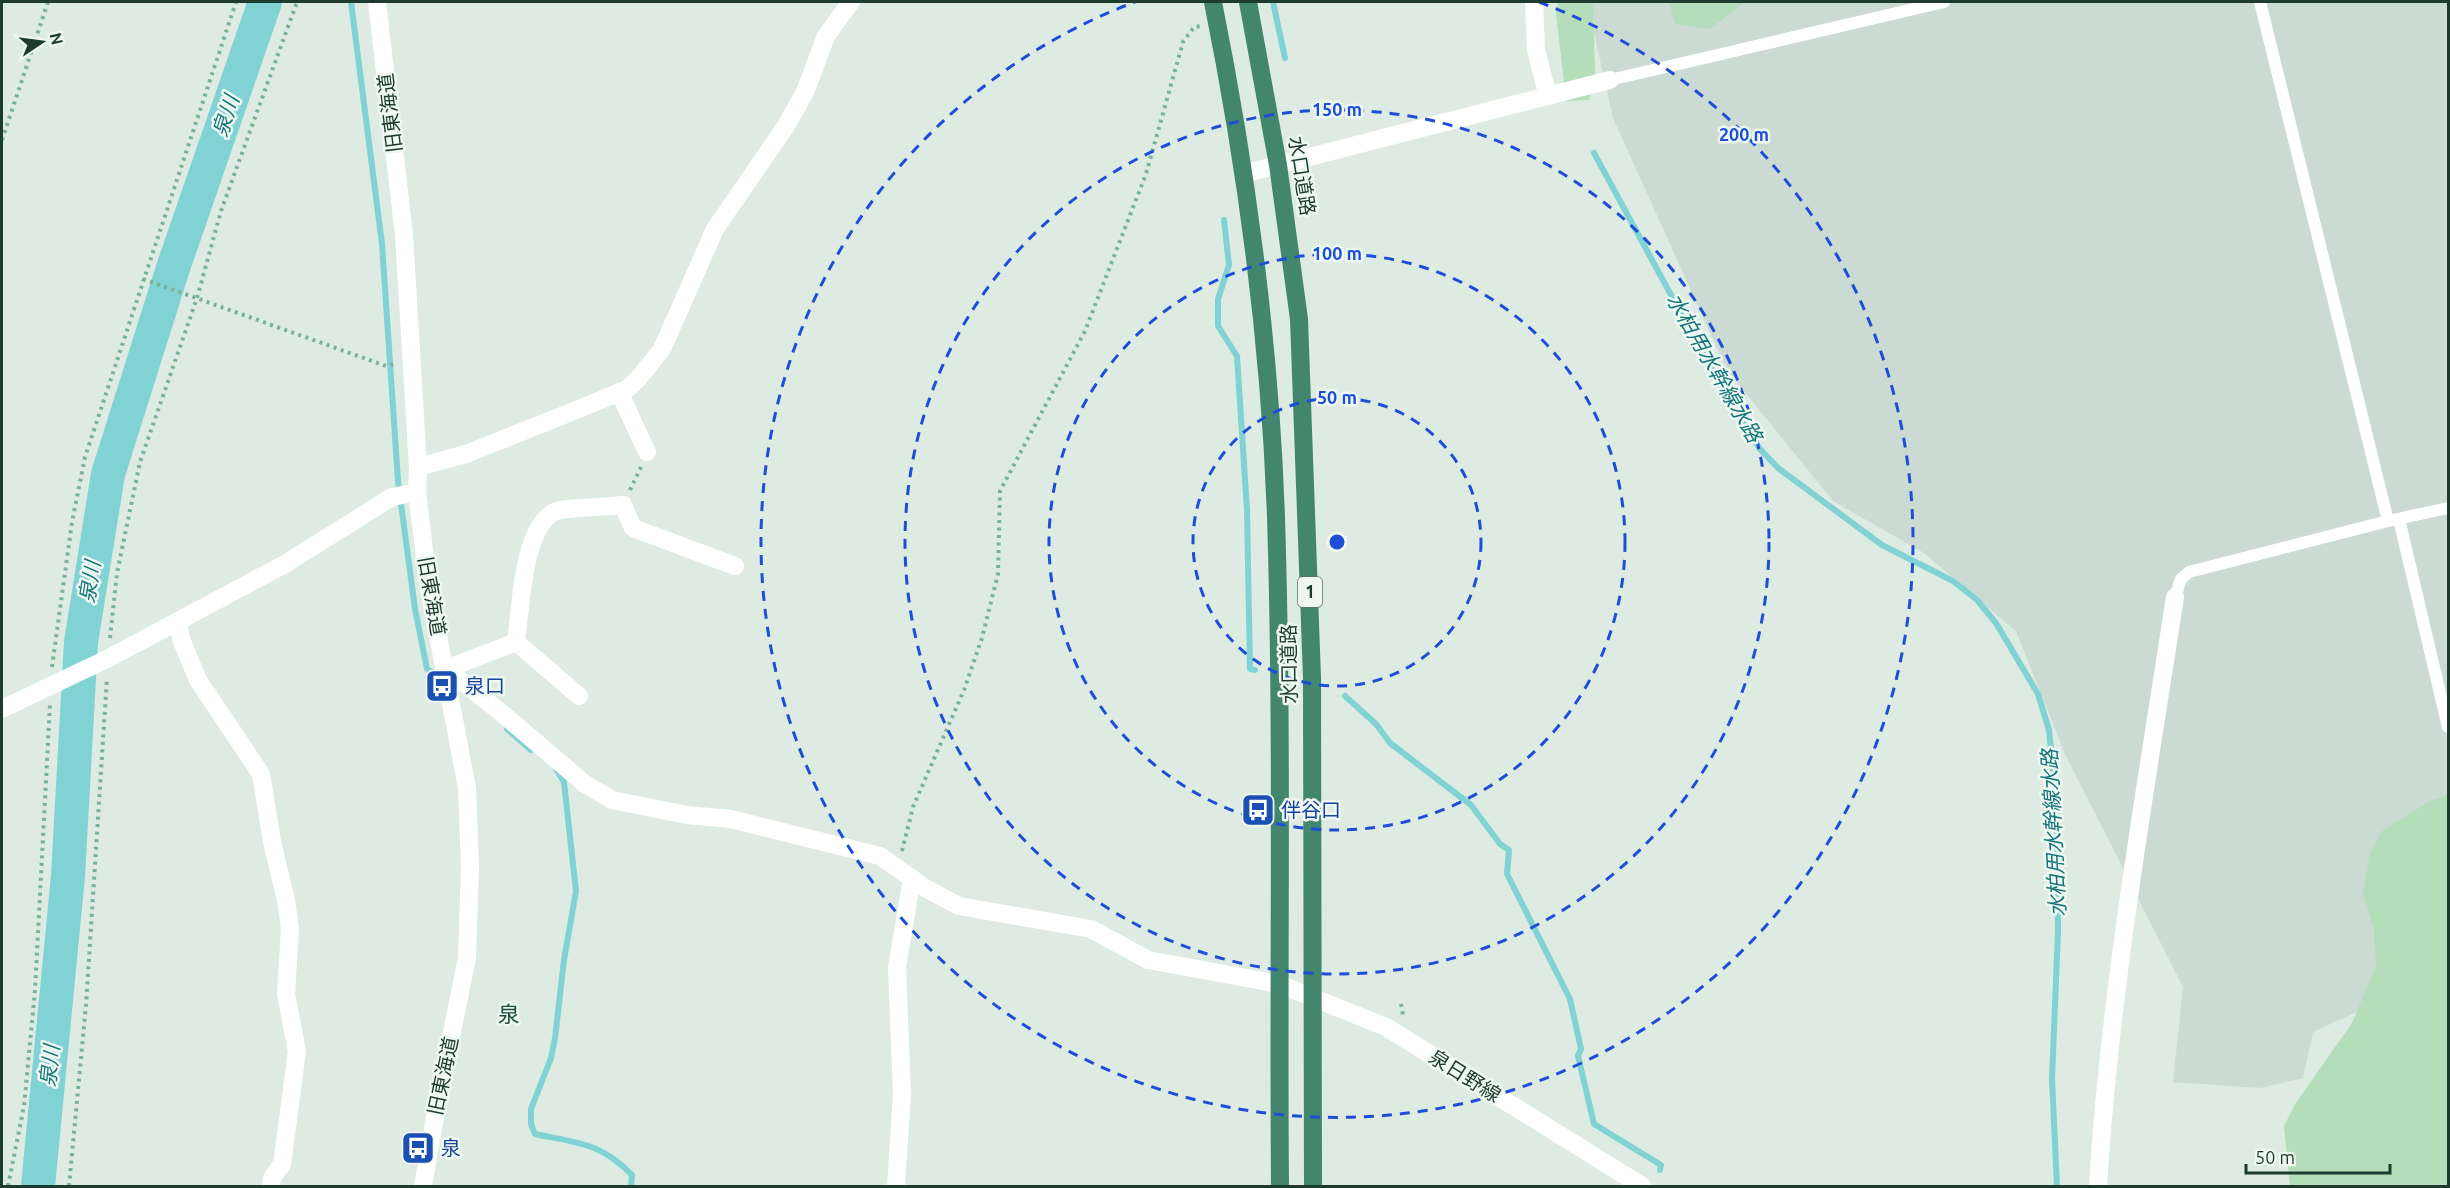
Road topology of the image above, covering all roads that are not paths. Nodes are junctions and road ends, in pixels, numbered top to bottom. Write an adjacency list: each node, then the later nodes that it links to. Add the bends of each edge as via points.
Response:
1 (377, 2): 14 (street, 旧東海道, via 404,235)
2 (851, 2): 12 (street, via 826,36 805,92 786,126 715,229 662,349 638,379)
3 (1213, 2): 11 (highway, 水口道路 / 1)
4 (1248, 2): 10 (highway, 水口道路 / 1)
5 (1533, 2): 9 (street, via 1536,50)
6 (1944, 2): 8 (lane)
7 (2260, 2): 17 (lane)
8 (1610, 80): 9 (street)
9 (1548, 96): 10 (street)
10 (1278, 165): 11 (street); 28 (highway, 水口道路 / 1, via 1299,320 1307,494)
11 (1243, 174): 27 (highway, 水口道路 / 1, via 1260,306 1276,515)
12 (619, 392): 13 (street); 14 (street, via 466,454)
13 (647, 452)
14 (418, 467): 15 (street, 旧東海道)
15 (406, 495): 20 (street); 22 (street, 旧東海道)
16 (2448, 508): 17 (lane)
17 (2394, 520): 19 (lane, via 2189,572 2181,579); 25 (lane)
18 (735, 566): 21 (street, via 633,528 623,506 555,511 538,526 528,558)
19 (2175, 597): 35 (street, via 2130,902 2103,1110)
20 (177, 622): 24 (street); 29 (street, via 198,680 261,774 286,900 290,929 286,994 297,1051 282,1164)
21 (516, 642): 22 (street); 23 (street)
22 (446, 669): 26 (street, 泉日野線, via 585,784 612,800 742,822 880,856); 30 (street, 旧東海道, via 467,788 467,958)
23 (579, 696)
24 (2, 709)
25 (2448, 727)
26 (908, 875): 27 (street, 泉日野線, via 959,906 1091,929 1148,960); 31 (street, via 897,967 902,1095)
27 (1279, 984): 28 (street, 泉日野線); 32 (highway, 水口道路 / 1)
28 (1314, 1000): 33 (highway, 水口道路 / 1); 34 (street, 泉日野線, via 1386,1028)
29 (271, 1186)
30 (423, 1186)
31 (896, 1186)
32 (1280, 1186)
33 (1313, 1186)
34 (1642, 1186)
35 (2098, 1186)

